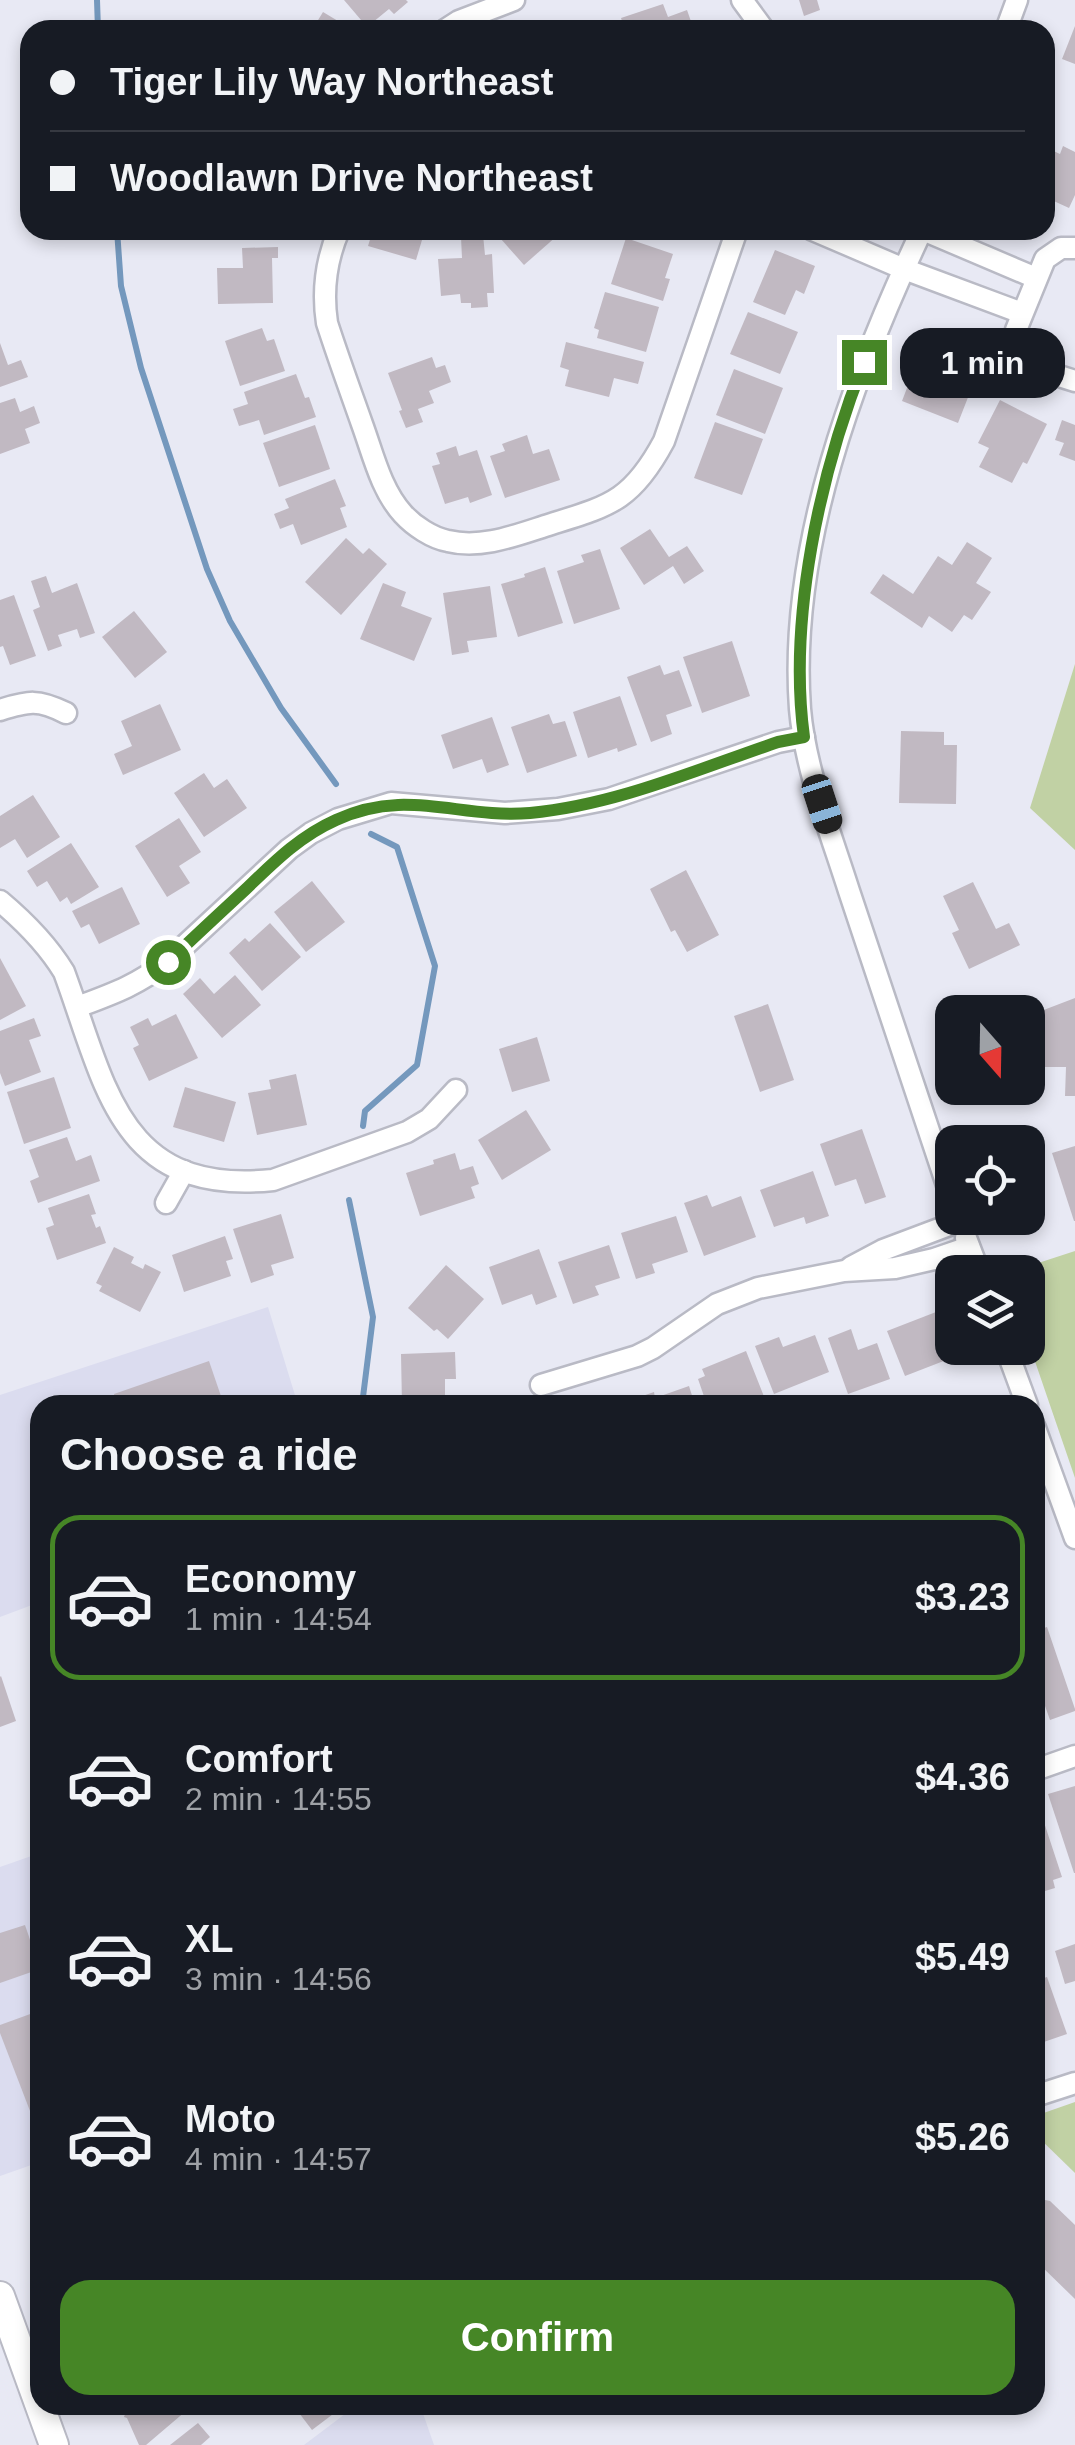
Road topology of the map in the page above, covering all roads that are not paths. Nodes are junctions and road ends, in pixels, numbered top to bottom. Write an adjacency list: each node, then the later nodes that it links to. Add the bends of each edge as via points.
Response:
1 (514, 0): 2 (street)
2 (462, 20)
3 (336, 240): 4 (street, via 324,282 327,323 380,474 404,516 424,531 474,544 594,511 636,484 664,442)
4 (734, 240)
5 (836, 240): 9 (street)
6 (918, 240): 9 (street)
7 (947, 240): 10 (street)
8 (1075, 248): 10 (street, via 1060,248 1044,259)
9 (904, 269): 11 (street); 15 (street, via 854,388 815,533 798,666)
10 (1036, 278): 11 (street)
11 (1022, 313): 12 (street, via 1016,346 1023,359)
12 (1075, 381)
13 (0, 710): 14 (street, via 27,702)
14 (66, 713)
15 (804, 737): 17 (street, via 558,809 505,814 390,804 338,819 288,849 148,978); 19 (street)
16 (0, 901): 17 (street, via 53,954)
17 (77, 1007): 20 (street, via 122,1121 145,1149)
18 (456, 1090): 20 (street, via 406,1132 273,1180 227,1181)
19 (935, 1150)
20 (184, 1171): 21 (street)
21 (166, 1203)
22 (935, 1229): 26 (street)
23 (965, 1235): 24 (street)
24 (970, 1247): 25 (street); 26 (street, via 895,1268)
25 (973, 1255)
26 (844, 1270): 28 (street, via 734,1296 637,1356)
27 (1012, 1365): 29 (street)
28 (541, 1386)
29 (1022, 1395)
30 (1045, 1456): 31 (street)
31 (1075, 1538)
32 (1075, 1756): 33 (street)
33 (1045, 1766)
34 (1075, 2083): 35 (street)
35 (1045, 2093)
36 (0, 2296): 37 (main road)
37 (30, 2379)
38 (43, 2415): 39 (main road)
39 (54, 2445)

